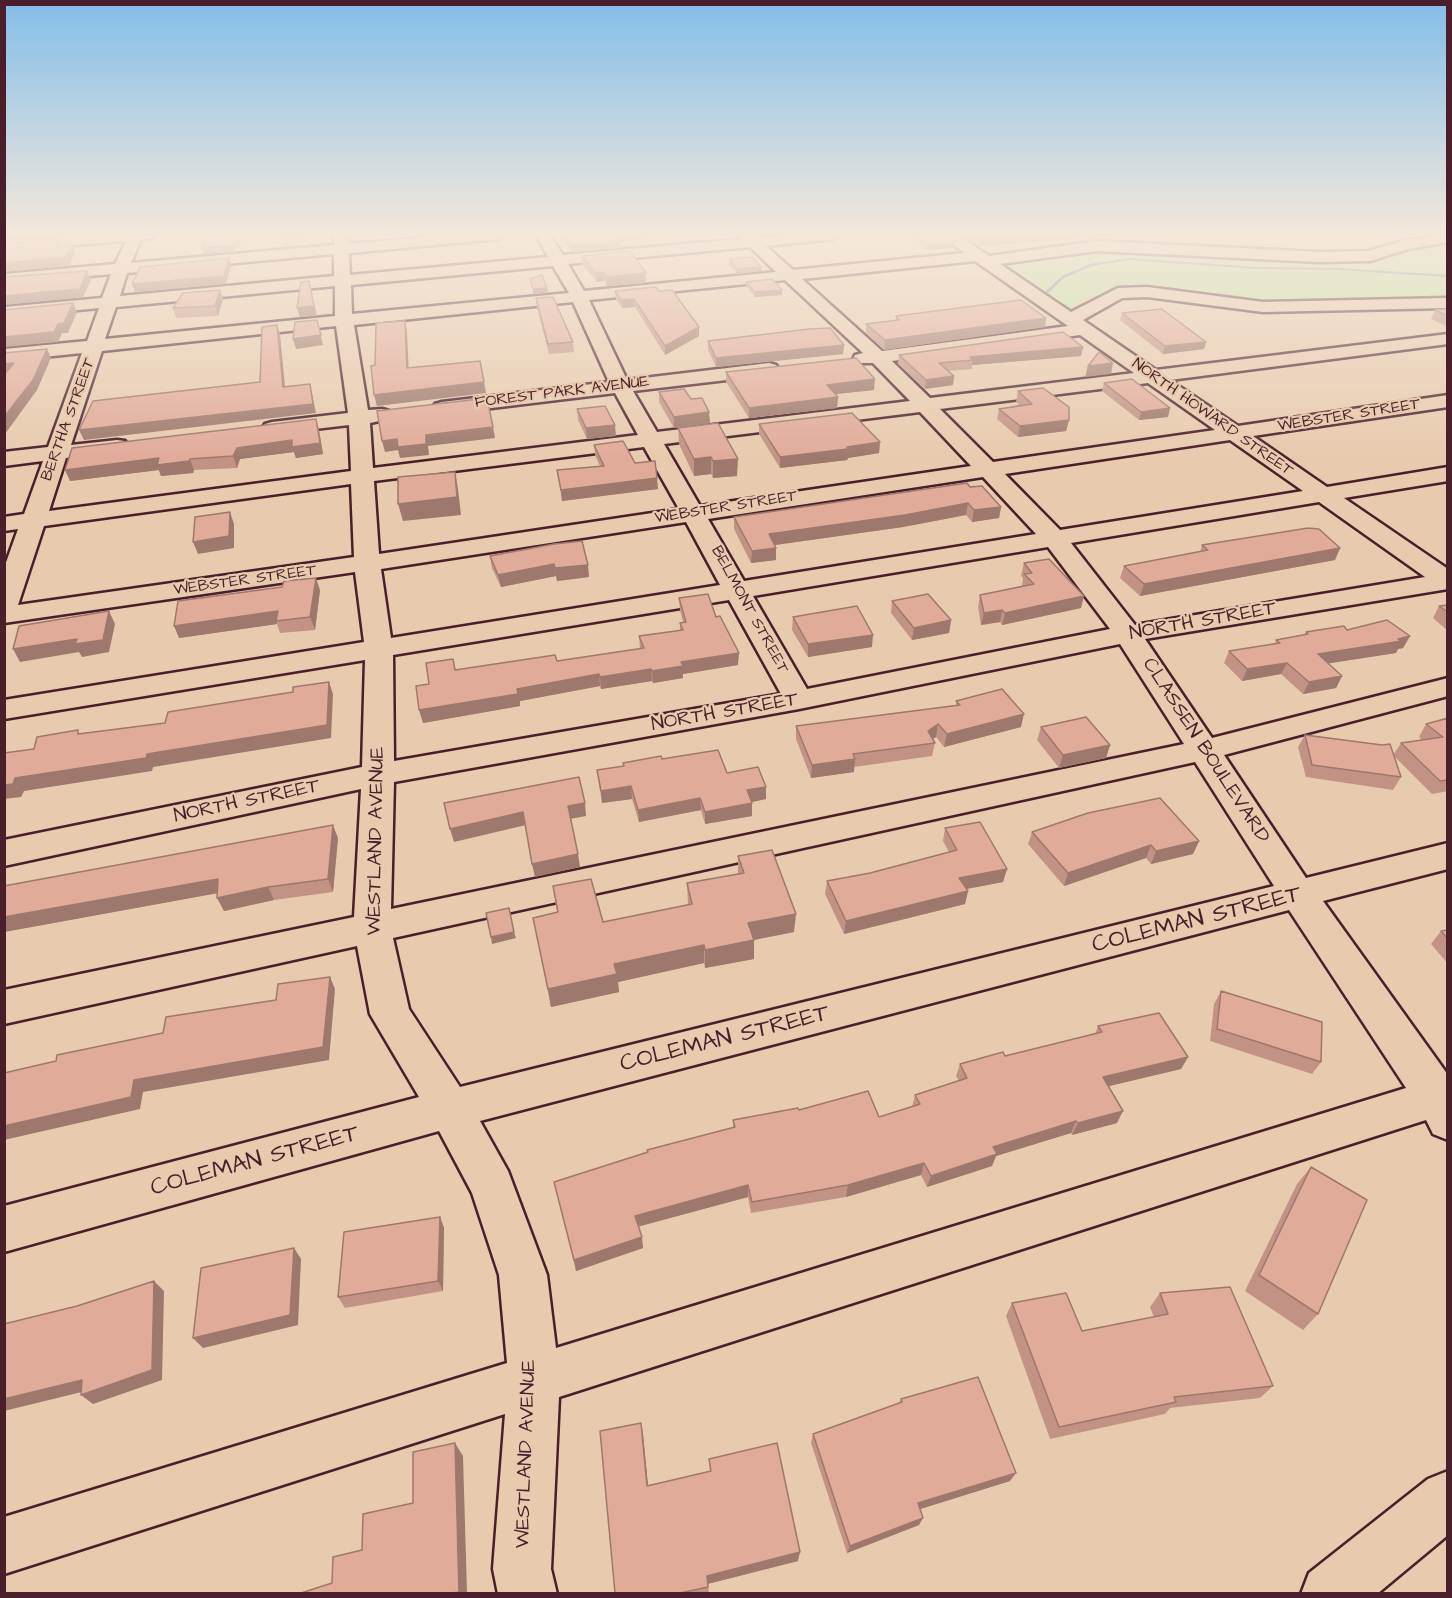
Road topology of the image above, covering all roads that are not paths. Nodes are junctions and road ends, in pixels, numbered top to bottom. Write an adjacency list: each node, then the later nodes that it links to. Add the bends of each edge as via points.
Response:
1 (30, 310): 9 (street)
2 (107, 310): 13 (street, BERTHA STREET)
3 (344, 310): 10 (street, WESTLAND AVENUE)
4 (446, 310): 10 (street)
5 (585, 310): 19 (street, BELMONT STREET)
6 (827, 310): 15 (street, CLASSEN BOULEVARD)
7 (1056, 310): 11 (street, NORTH HOWARD STREET)
8 (1096, 310): 11 (street)
9 (4, 312)
10 (344, 320): 13 (street); 22 (street, WESTLAND AVENUE)
11 (1077, 324): 15 (street); 18 (street, NORTH HOWARD STREET)
12 (1448, 339): 18 (street)
13 (95, 346): 14 (street); 27 (street, BERTHA STREET)
14 (4, 355)
15 (879, 358): 16 (street); 21 (street, CLASSEN BOULEVARD)
16 (844, 361)
17 (785, 368): 19 (street, FOREST PARK AVENUE)
18 (1154, 378): 21 (street); 24 (street, NORTH HOWARD STREET)
19 (620, 385): 22 (street, FOREST PARK AVENUE); 25 (street, BELMONT STREET)
20 (1448, 401): 24 (street, WEBSTER STREET)
21 (926, 405): 25 (street); 29 (street, CLASSEN BOULEVARD)
22 (359, 418): 23 (street, FOREST PARK AVENUE); 31 (street, WESTLAND AVENUE)
23 (254, 430)
24 (1234, 433): 29 (street, WEBSTER STREET); 32 (street, NORTH HOWARD STREET)
25 (652, 440): 31 (street); 33 (street, BELMONT STREET)
26 (138, 444): 27 (street)
27 (56, 453): 28 (street); 34 (street, BERTHA STREET)
28 (4, 459)
29 (988, 468): 33 (street, WEBSTER STREET); 36 (street, CLASSEN BOULEVARD)
30 (1448, 474): 32 (street)
31 (362, 476): 34 (street); 37 (street, WESTLAND AVENUE)
32 (1322, 494): 36 (street); 38 (street, NORTH HOWARD STREET)
33 (694, 513): 37 (street, WEBSTER STREET); 39 (street, BELMONT STREET)
34 (33, 521): 35 (street); 40 (street, BERTHA STREET)
35 (4, 524)
36 (1054, 538): 39 (street); 42 (street, CLASSEN BOULEVARD)
37 (367, 563): 41 (street, WEBSTER STREET); 43 (street, WESTLAND AVENUE)
38 (1447, 581): 42 (street, NORTH STREET)
39 (738, 590): 43 (street); 45 (street, BELMONT STREET)
40 (4, 606)
41 (4, 615)
42 (1128, 634): 45 (street, NORTH STREET); 47 (street, CLASSEN BOULEVARD)
43 (379, 648): 46 (street); 48 (street, WESTLAND AVENUE)
44 (1448, 687): 47 (street)
45 (799, 700): 48 (street, NORTH STREET)
46 (4, 710)
47 (1204, 750): 51 (street, CLASSEN BOULEVARD); 52 (street)
48 (378, 774): 49 (street, NORTH STREET); 52 (street, WESTLAND AVENUE)
49 (4, 853)
50 (1448, 856): 51 (street, COLEMAN STREET)
51 (1299, 896): 54 (street, CLASSEN BOULEVARD); 55 (street, COLEMAN STREET)
52 (372, 928): 53 (street); 55 (street, WESTLAND AVENUE, via 390,1014)
53 (4, 1007)
54 (1444, 1104): 57 (street)
55 (450, 1109): 56 (street, COLEMAN STREET); 57 (street, WESTLAND AVENUE, via 492,1186 523,1275)
56 (4, 1229)
57 (534, 1380): 59 (street); 60 (street, WESTLAND AVENUE, via 522,1569)
58 (1448, 1499): 61 (street)
59 (4, 1546)
60 (528, 1593)
61 (1330, 1593)

